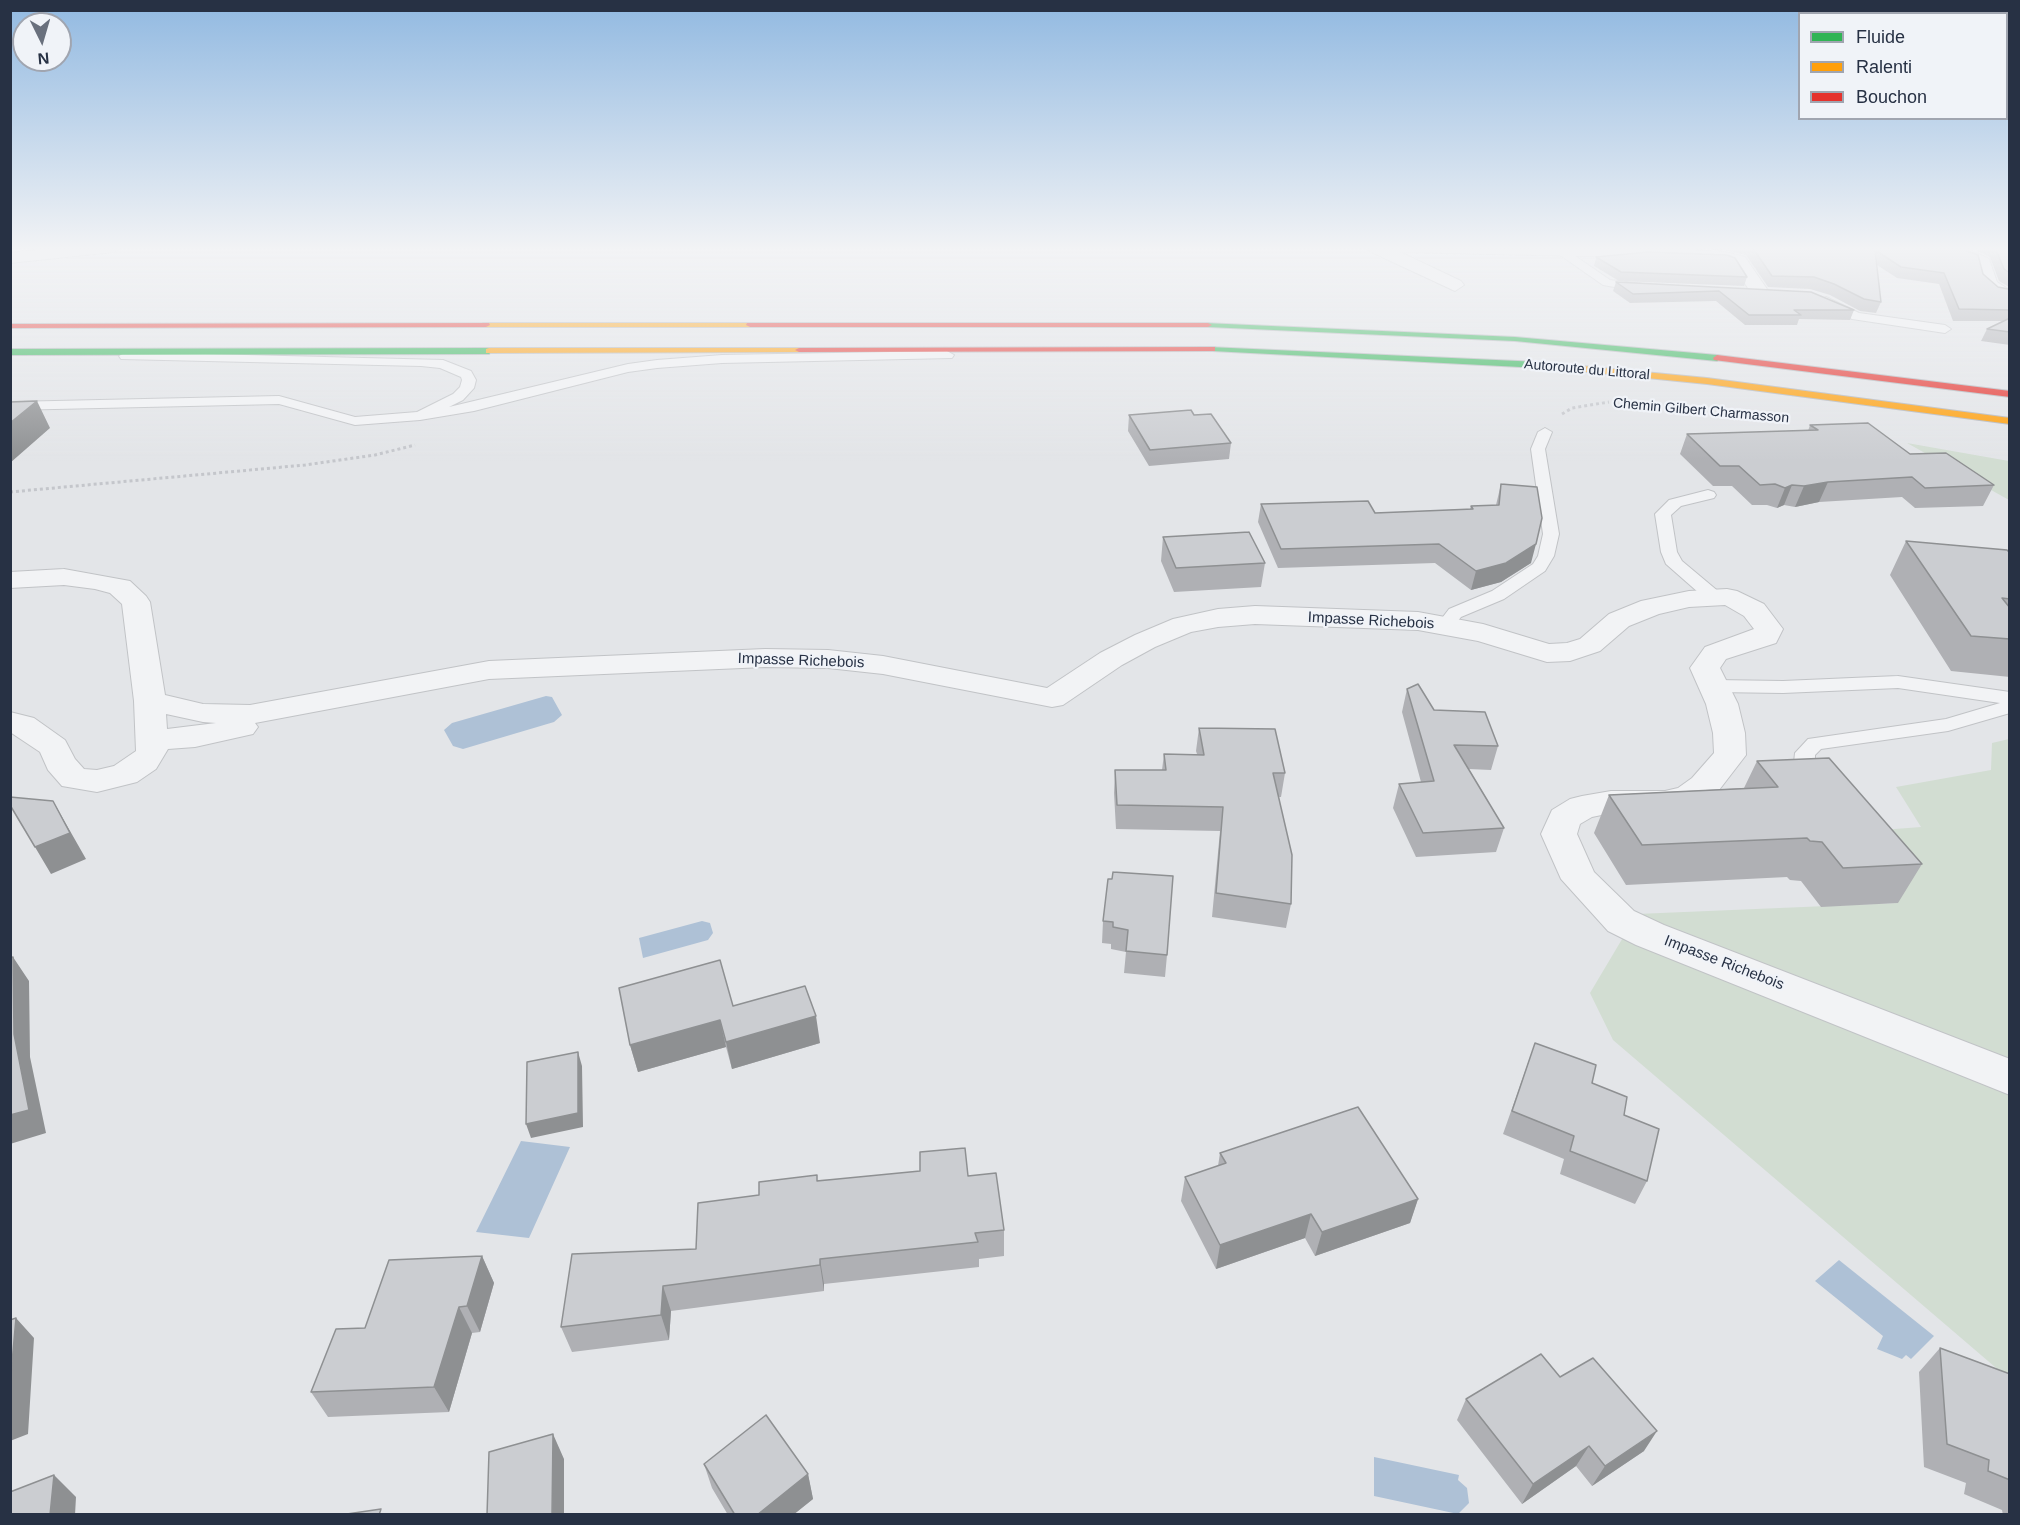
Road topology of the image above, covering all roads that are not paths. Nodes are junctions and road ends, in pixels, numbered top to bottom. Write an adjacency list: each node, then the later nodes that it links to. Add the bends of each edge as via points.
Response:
1 (1871, 318): 3 (lane)
2 (10, 326): 7 (highway, Autoroute du Littoral, via 1285,327 1515,339 1733,360)
3 (1945, 329)
4 (1044, 348): 6 (highway, Autoroute du Littoral); 9 (lane, via 657,364); 10 (highway, Autoroute du Littoral, via 1216,350 1520,363 1707,381)
5 (10, 352): 6 (highway, Autoroute du Littoral)
6 (59, 352): 9 (lane, via 421,362 443,364 466,374 467,388 458,398)
7 (2010, 394)
8 (10, 406): 9 (lane, via 279,400 355,421)
9 (420, 416)
10 (2010, 421)
11 (1545, 432): 15 (lane, via 1538,448 1551,534 1546,556 1526,578 1455,613)
12 (1708, 495): 14 (lane, via 1675,503 1663,514 1669,552 1676,564)
13 (10, 580): 18 (street, via 64,577 120,587 136,602)
14 (1713, 596): 15 (street, Impasse Richebois, via 1651,607 1619,620 1590,645 1570,652 1547,652); 16 (street, Impasse Richebois, via 1742,602 1770,629 1766,637 1715,653 1708,660 1705,668)
15 (1445, 626): 19 (street, Impasse Richebois, via 1385,618 1218,618 1145,641 1052,698 883,665 765,658 489,670)
16 (1715, 686): 17 (lane, via 1898,682); 24 (street, Impasse Richebois, via 1729,733 1730,755 1704,786 1689,796 1665,802 1611,802 1582,807 1564,818 1559,834 1579,879 1621,921 1650,935)
17 (2010, 698)
18 (150, 701): 19 (street, Impasse Richebois, via 203,713 249,714); 22 (street)
19 (308, 702): 22 (street, Impasse Richebois, via 246,726 195,737)
20 (2010, 706): 23 (lane, via 1948,725 1815,744 1805,753)
21 (10, 722): 22 (street, via 23,725 54,747 60,764 74,778 97,781 125,774 144,762 152,752)
22 (151, 740)
23 (1804, 772)
24 (2010, 1078)

